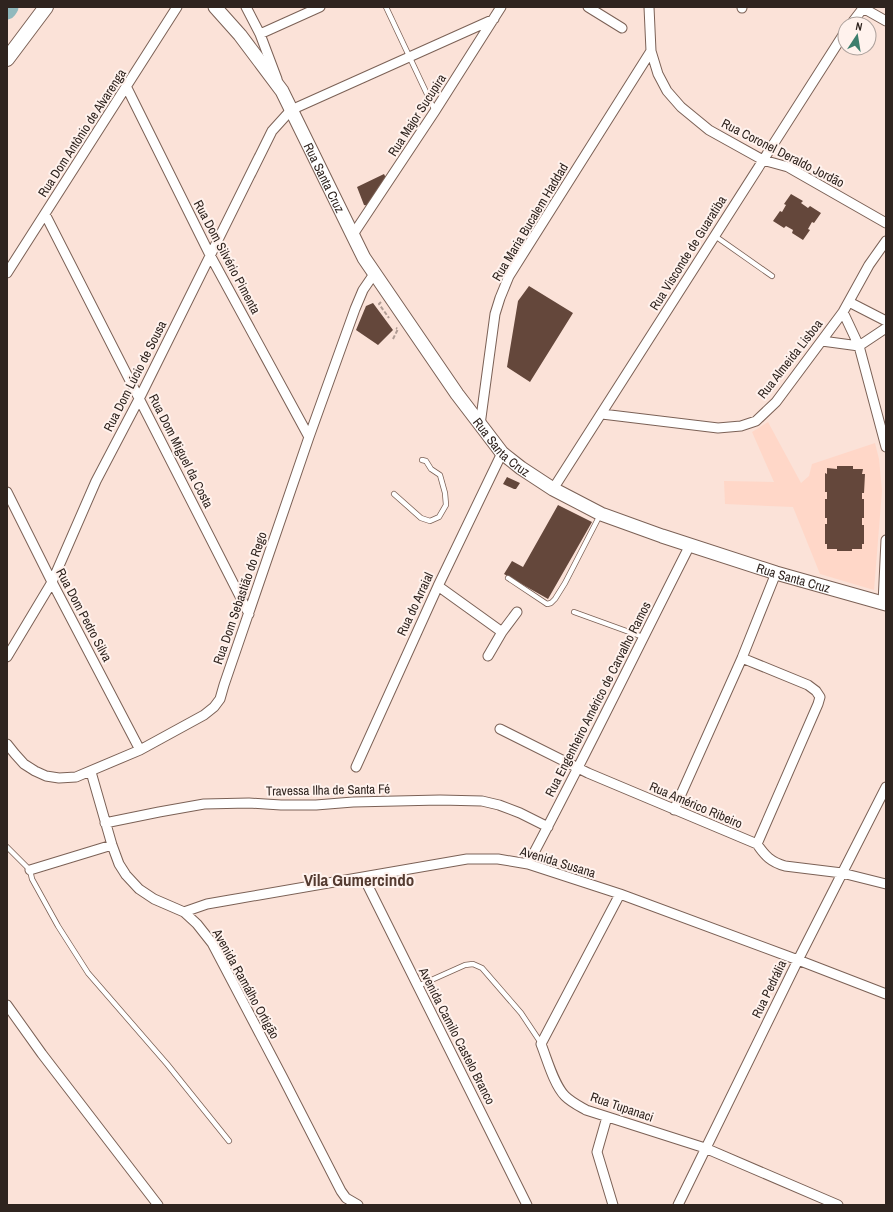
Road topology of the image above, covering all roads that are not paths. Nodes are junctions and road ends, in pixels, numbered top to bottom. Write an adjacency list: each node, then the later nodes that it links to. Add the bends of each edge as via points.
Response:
1 (46, 7): 19 (main road)
2 (177, 7): 20 (street, Rua Dom Antônio de Alvarenga)
3 (215, 7): 21 (main road, Rua Santa Cruz, via 240,35)
4 (246, 7): 15 (street, Rua Santa Cruz)
5 (320, 7): 15 (street)
6 (386, 7): 18 (lane)
7 (501, 7): 12 (street, Rua Major Sucupira)
8 (588, 7): 14 (street)
9 (649, 7): 17 (street, Rua Coronel Deraldo Jordão)
10 (864, 7): 11 (street); 13 (street)
11 (857, 16)
12 (494, 19): 18 (street); 23 (street, Rua Major Sucupira)
13 (886, 21)
14 (622, 28)
15 (260, 34): 21 (street, Rua Santa Cruz)
16 (837, 44): 24 (street, Rua Visconde de Guaratiba)
17 (651, 51): 24 (street, Rua Coronel Deraldo Jordão, via 658,74 667,91 681,107 709,130); 42 (street, Rua Maria Bucalem Haddad, via 506,284 495,314)
18 (410, 57): 22 (street); 23 (lane)
19 (7, 59)
20 (127, 88): 25 (street, Rua Dom Antônio de Alvarenga); 30 (street, Rua Dom Silvério Pimenta)
21 (282, 91): 22 (main road, Rua Santa Cruz)
22 (291, 110): 27 (main road, Rua Santa Cruz); 30 (street, Rua Dom Lúcio de Sousa, via 266,143)
23 (435, 111): 27 (street, Rua Major Sucupira)
24 (763, 160): 26 (street, Rua Coronel Deraldo Jordão, via 788,167); 28 (street, Rua Visconde de Guaratiba)
25 (45, 214): 31 (street, Rua Dom Antônio de Alvarenga); 40 (street, Rua Dom Miguel da Costa)
26 (886, 223)
27 (352, 236): 32 (main road, Rua Santa Cruz)
28 (714, 236): 33 (lane); 41 (street, Rua Visconde de Guaratiba)
29 (886, 241): 34 (street, Rua Almeida Lisboa, via 869,265)
30 (210, 255): 40 (street, Rua Dom Lúcio de Sousa); 43 (street, Rua Dom Silvério Pimenta)
31 (7, 273)
32 (374, 274): 42 (main road, Rua Santa Cruz); 43 (street, Rua Dom Sebastião do Rego, via 359,299)
33 (772, 276)
34 (849, 302): 35 (street, Rua Almeida Lisboa); 36 (street)
35 (843, 312): 38 (street, Rua Almeida Lisboa); 39 (street)
36 (886, 321)
37 (886, 328): 39 (street)
38 (822, 341): 39 (street); 41 (street, Rua Almeida Lisboa, via 776,402 756,420 741,426 711,428)
39 (859, 346): 44 (street)
40 (139, 398): 56 (street, Rua Dom Lúcio de Sousa, via 96,481); 61 (street, Rua Dom Miguel da Costa)
41 (602, 414): 47 (street, Rua Visconde de Guaratiba)
42 (480, 425): 45 (main road, Rua Santa Cruz)
43 (309, 437): 61 (street, Rua Dom Sebastião do Rego)
44 (886, 447)
45 (502, 453): 47 (main road, Rua Santa Cruz); 57 (street, Rua do Arraial)
46 (422, 460): 49 (lane, via 426,460 442,480 446,505 439,517 430,521 421,518)
47 (553, 489): 50 (main road, Rua Santa Cruz)
48 (7, 492): 56 (street, Rua Dom Pedro Silva)
49 (394, 494)
50 (600, 514): 52 (main road, Rua Santa Cruz); 55 (lane, via 551,603 547,604)
51 (886, 540): 53 (street)
52 (690, 545): 54 (main road, Rua Santa Cruz); 63 (street, Rua Engenheiro Américo de Carvalho Ramos)
53 (886, 551): 58 (street)
54 (776, 573): 58 (main road, Rua Santa Cruz); 66 (street)
55 (508, 578)
56 (52, 582): 65 (street, Rua Dom Lúcio de Sousa); 69 (street, Rua Dom Pedro Silva)
57 (438, 586): 62 (street); 70 (street, Rua do Arraial)
58 (884, 603)
59 (517, 612): 62 (street)
60 (574, 612): 63 (lane)
61 (249, 614): 69 (street, Rua Dom Sebastião do Rego, via 220,699 214,707)
62 (502, 632): 64 (street)
63 (643, 637): 71 (street, Rua Engenheiro Américo de Carvalho Ramos)
64 (488, 656)
65 (7, 657)
66 (742, 658): 75 (street); 78 (street, via 808,685 816,690 820,697)
67 (500, 729): 71 (street, Rua Américo Ribeiro)
68 (7, 744): 72 (street, Rua Dom Sebastião do Rego, via 24,764 46,776 76,777)
69 (140, 750): 72 (street, Rua Dom Sebastião do Rego)
70 (356, 767)
71 (578, 768): 75 (street, Rua Américo Ribeiro); 77 (street, Rua Engenheiro Américo de Carvalho Ramos)
72 (91, 772): 76 (street, Avenida Ramálho Ortigão)
73 (886, 786): 74 (street, Rua Pedrália)
74 (884, 797): 83 (street, Rua Pedrália)
75 (674, 810): 78 (street, Rua Américo Ribeiro)
76 (105, 823): 77 (street, Travessa Ilha de Santa Fé, via 204,804 304,805 440,800 482,801 499,805); 79 (street, Avenida Ramálho Ortigão)
77 (548, 827): 81 (street, Rua Engenheiro Américo de Carvalho Ramos)
78 (757, 844): 83 (street, Rua Américo Ribeiro, via 766,857 776,864)
79 (112, 845): 82 (street); 87 (street, Avenida Ramálho Ortigão, via 119,864 140,889 154,899)
80 (7, 847): 82 (lane)
81 (528, 864): 84 (street, Avenida Susana, via 498,859 467,859); 86 (street, Avenida Susana)
82 (30, 870): 94 (lane, via 32,879 58,926 88,973 167,1064)
83 (842, 873): 85 (street, Rua Américo Ribeiro); 88 (street, Rua Pedrália)
84 (364, 878): 87 (street, Avenida Susana, via 230,900); 89 (street, Avenida Camilo Castelo Branco)
85 (886, 884)
86 (620, 894): 88 (street, Avenida Susana); 92 (street)
87 (184, 912): 97 (street, Avenida Ramálho Ortigão, via 212,943 341,1191 346,1198)
88 (798, 960): 90 (street, Avenida Susana); 95 (street, Rua Pedrália)
89 (418, 986): 92 (lane, via 465,965 472,964 482,968 520,1013); 98 (street, Avenida Camilo Castelo Branco)
90 (886, 994)
91 (7, 1005): 96 (street)
92 (541, 1044): 93 (street, Rua Tupanaci, via 557,1085 564,1095 586,1110)
93 (607, 1117): 95 (street, Rua Tupanaci); 99 (street, via 597,1152)
94 (228, 1142)
95 (705, 1148): 100 (street, Rua Pedrália); 101 (street, Rua Tupanaci)
96 (158, 1205)
97 (358, 1205)
98 (526, 1205)
99 (613, 1205)
100 (678, 1205)
101 (838, 1205)

